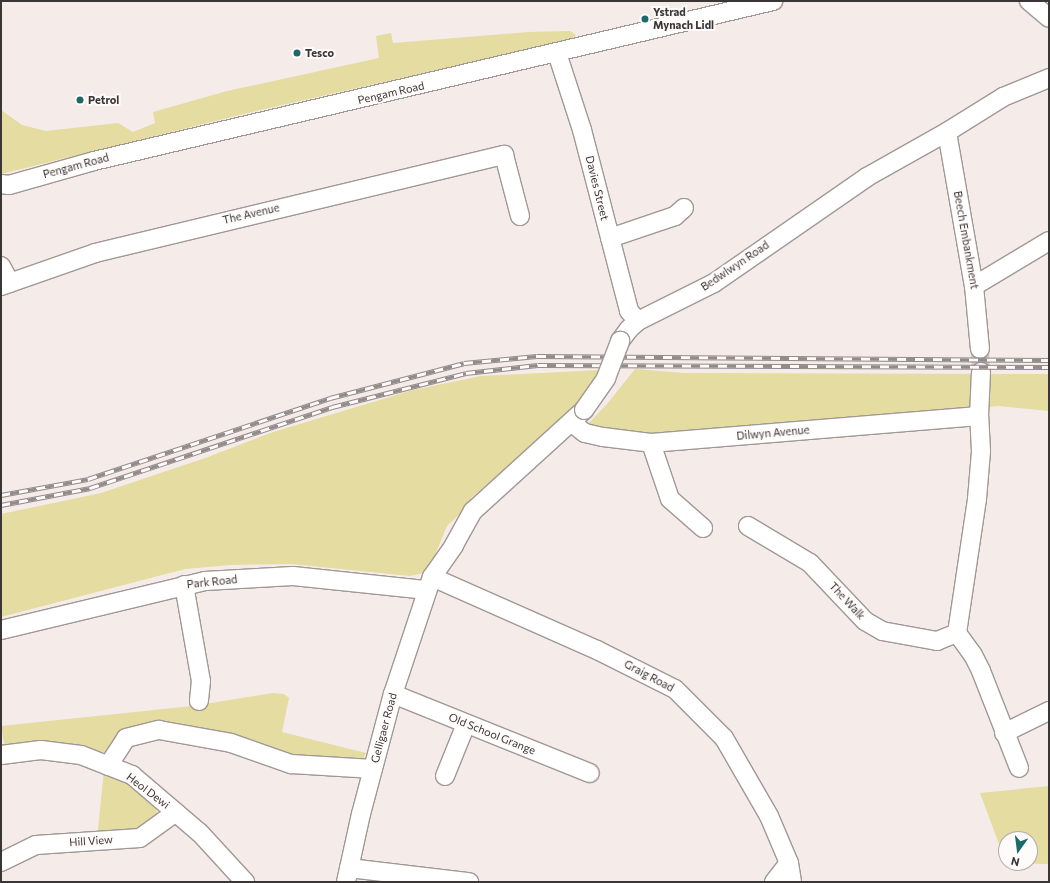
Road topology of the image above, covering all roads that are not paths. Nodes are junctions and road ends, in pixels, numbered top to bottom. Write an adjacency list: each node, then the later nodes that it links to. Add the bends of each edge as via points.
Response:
1 (773, 1): 4 (street, Pengam Road)
2 (1029, 1): 3 (street)
3 (1049, 18)
4 (557, 53): 7 (street, Pengam Road, via 94,161); 10 (street, Davies Street, via 582,130)
5 (1049, 78): 6 (street, Bedwlwyn Road, via 1003,97)
6 (947, 132): 14 (street, Beech Embankment); 15 (street, Bedwlwyn Road, via 867,177 714,283)
7 (4, 186)
8 (684, 208): 10 (street, via 675,216)
9 (520, 216): 13 (street, The Avenue, via 504,155 124,245)
10 (610, 238): 15 (street, Davies Street, via 629,311)
11 (1049, 241): 14 (street)
12 (1, 266): 13 (street)
13 (5, 284)
14 (974, 286): 16 (street, Beech Embankment)
15 (638, 321): 19 (street, Bedwlwyn Road, bridge, via 620,341 606,378)
16 (980, 349)
17 (981, 372): 18 (street)
18 (979, 416): 20 (street, Dilwyn Avenue); 26 (street, via 981,451 977,499)
19 (572, 423): 20 (street, Dilwyn Avenue, via 585,433); 23 (street, Bedwlwyn Road, via 473,511)
20 (651, 443): 22 (street, via 670,499)
21 (748, 526): 26 (street, The Walk, via 810,563 865,621 882,631 937,641)
22 (703, 528)
23 (429, 584): 24 (street, Park Road, via 293,576 205,581); 27 (street, Gelligaer Road); 40 (street, Graig Road, via 582,643 675,689 724,738 770,816)
24 (184, 585): 25 (street, Park Road); 28 (street, via 201,681)
25 (1, 630)
26 (957, 633): 31 (street, via 974,655)
27 (393, 694): 30 (street, Old School Grange); 35 (street, Gelligaer Road)
28 (199, 701)
29 (1049, 711): 31 (street)
30 (466, 724): 36 (street, Old School Grange); 37 (street)
31 (1004, 733): 34 (street)
32 (1, 755): 33 (street, Heol Dewi, via 41,750 81,755)
33 (108, 766): 35 (street, via 126,738 159,730 231,743 291,764); 38 (street, Heol Dewi, via 132,776)
34 (1020, 768)
35 (373, 769): 41 (street, Gelligaer Road)
36 (590, 773)
37 (445, 776)
38 (176, 812): 39 (street, Hill View, via 140,838 36,845); 43 (street, Heol Dewi, via 200,833)
39 (1, 862)
40 (789, 863): 45 (street); 46 (street, Graig Road)
41 (348, 875): 42 (street)
42 (424, 879): 44 (street)
43 (245, 882)
44 (469, 882)
45 (774, 882)
46 (792, 882)

